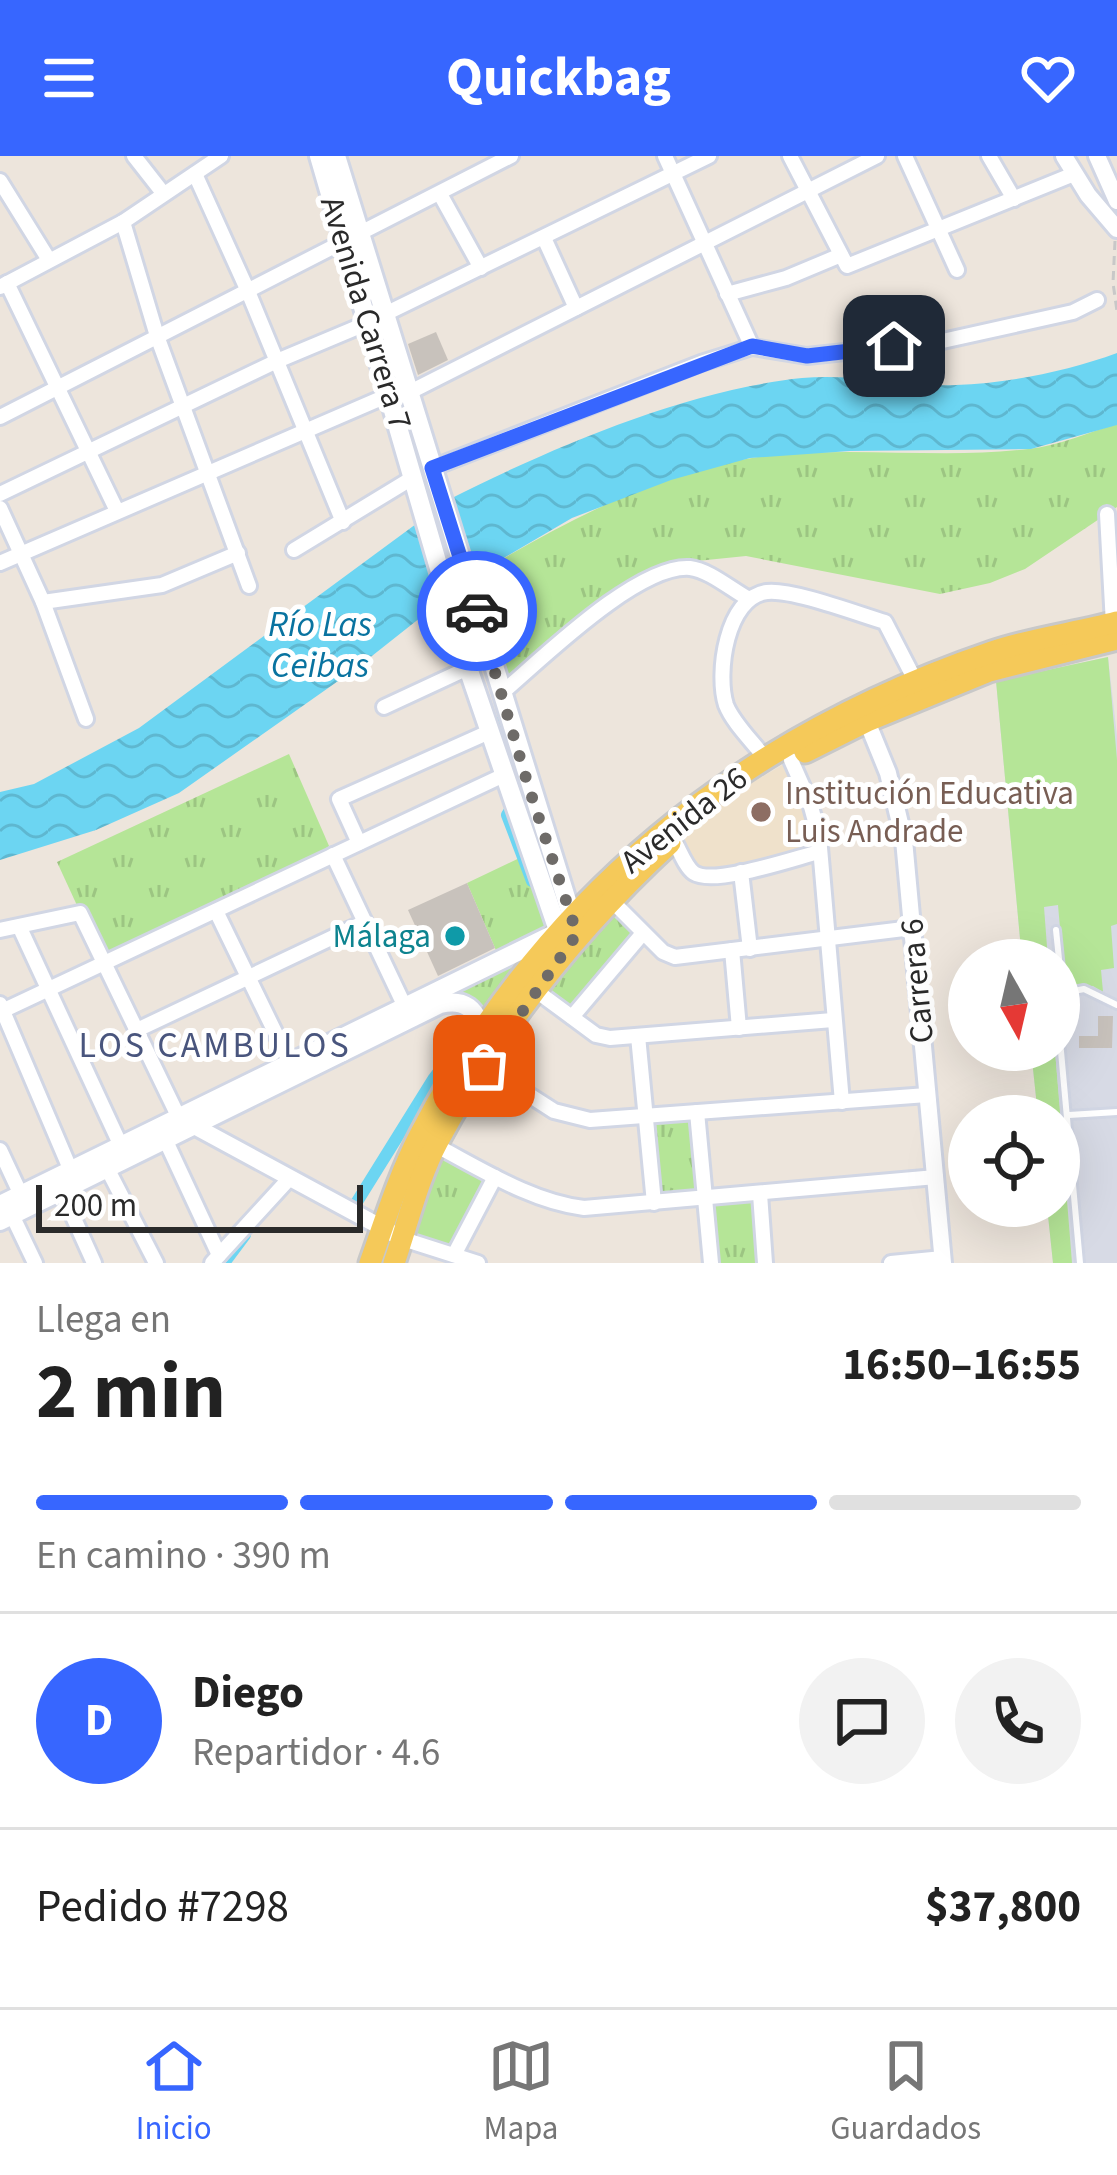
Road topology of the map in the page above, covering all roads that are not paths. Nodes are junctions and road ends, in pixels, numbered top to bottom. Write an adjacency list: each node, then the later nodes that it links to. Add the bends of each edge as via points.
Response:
1 (134, 156): 20 (street)
2 (221, 156): 14 (street)
3 (320, 156): 28 (main road, Avenida Carrera 7)
4 (336, 156): 28 (main road, Avenida Carrera 7)
5 (511, 156): 21 (street)
6 (665, 156): 15 (street)
7 (710, 156): 15 (street)
8 (790, 156): 18 (street)
9 (877, 156): 18 (street)
10 (905, 156): 25 (street)
11 (989, 156): 23 (street)
12 (1064, 156): 16 (street)
13 (1100, 157): 19 (street)
14 (195, 174): 20 (street); 35 (street)
15 (673, 174): 27 (street); 29 (street)
16 (1074, 174): 22 (street); 23 (street)
17 (0, 181): 30 (street)
18 (808, 191): 29 (street); 31 (street)
19 (1114, 192): 22 (street)
20 (163, 194): 24 (street)
21 (440, 194): 28 (street); 32 (street)
22 (1088, 196): 26 (street)
23 (1014, 199): 25 (street)
24 (122, 222): 30 (street); 40 (street)
25 (941, 228): 31 (street); 33 (street)
26 (1116, 228)
27 (544, 238): 32 (street); 38 (street)
28 (353, 239): 35 (street); 39 (main road, Avenida Carrera 7)
29 (706, 242): 36 (street); 38 (street)
30 (49, 260): 34 (street)
31 (844, 261): 36 (street)
32 (481, 268): 39 (street)
33 (957, 270)
34 (3, 285): 43 (street)
35 (248, 289): 40 (street); 42 (street)
36 (728, 294): 41 (street)
37 (1097, 300): 41 (street, via 938,342 807,356)
38 (577, 308): 44 (street)
39 (378, 318): 42 (street); 44 (main road, Avenida Carrera 7)
40 (157, 336): 43 (street); 45 (street)
41 (752, 346): 49 (street)
42 (277, 361): 45 (street); 47 (street)
43 (59, 385): 46 (street); 48 (street)
44 (399, 393): 47 (street); 49 (main road, Avenida Carrera 7)
45 (185, 408): 48 (street); 50 (street)
46 (0, 416)
47 (303, 429): 50 (street); 56 (street)
48 (89, 452): 51 (street); 54 (street)
49 (423, 472): 52 (main road, Avenida Carrera 7); 56 (street)
50 (208, 473): 54 (street); 58 (street)
51 (0, 494)
52 (429, 500): 65 (main road, Avenida Carrera 7); 67 (main road, Avenida Carrera 7)
53 (0, 508): 59 (street)
54 (116, 511): 59 (street)
55 (1107, 514): 64 (street)
56 (344, 522): 57 (street)
57 (294, 550)
58 (238, 553): 61 (street); 63 (street, via 162,585)
59 (19, 554): 60 (street); 63 (street)
60 (0, 563)
61 (249, 586)
62 (749, 599): 66 (street, via 788,595 886,622); 67 (street, via 695,568 671,570 585,622); 72 (street, via 729,628 722,685 728,710)
63 (43, 602): 70 (street)
64 (1116, 629): 66 (main road, Avenida 26, via 1006,648); 69 (main road, Avenida 26)
65 (468, 668): 68 (street); 71 (main road, Avenida Carrera 7)
66 (916, 682): 69 (main road, Avenida 26)
67 (503, 692): 87 (main road, Avenida Carrera 7)
68 (384, 707)
69 (864, 714): 72 (main road, Avenida 26); 73 (main road, Avenida 26); 84 (street, Carrera 6, via 898,805)
70 (86, 719)
71 (489, 732): 74 (main road, Avenida Carrera 7); 76 (street, via 339,799)
72 (765, 758): 87 (main road, Avenida 26, via 663,829)
73 (791, 760): 75 (main road, Avenida 26); 77 (street)
74 (504, 775): 76 (street); 87 (main road, Avenida Carrera 7)
75 (673, 839): 79 (street, via 697,874); 80 (main road, Avenida 26)
76 (359, 843): 78 (street)
77 (819, 852): 79 (street); 89 (street)
78 (333, 855): 81 (street); 82 (street)
79 (741, 872): 91 (street)
80 (610, 899): 87 (main road, Avenida 26); 88 (street)
81 (216, 911): 93 (street); 94 (street)
82 (364, 922): 94 (street); 99 (street)
83 (20, 928): 85 (street); 93 (street, via 80,913); 95 (street)
84 (912, 928): 89 (street); 109 (street, Carrera 6)
85 (0, 930)
86 (1057, 930): 90 (lane)
87 (568, 933): 97 (main road, Avenida 26); 99 (main road); 102 (main road, Avenida 26)
88 (643, 933): 92 (street, via 674,957); 101 (street)
89 (826, 939): 91 (street); 103 (street)
90 (1058, 939)
91 (749, 949): 92 (street)
92 (732, 950): 104 (street)
93 (104, 964): 95 (street); 105 (street)
94 (248, 977): 105 (street); 107 (street)
95 (48, 989): 100 (street); 118 (street)
96 (1080, 989): 98 (lane)
97 (536, 990): 101 (street); 108 (main road, Avenida 26)
98 (1117, 1005)
99 (405, 1006): 107 (main road)
100 (1, 1009): 121 (street)
101 (572, 1017): 106 (street, via 596,1035)
102 (479, 1020): 115 (main road, via 461,1003 440,1004); 132 (main road, Avenida 26, via 419,1136)
103 (833, 1020): 104 (street); 110 (street)
104 (739, 1028): 106 (street)
105 (137, 1030): 115 (street)
106 (638, 1036): 114 (street)
107 (290, 1063): 115 (main road)
108 (484, 1066): 114 (street, via 572,1118); 117 (main road, Avenida 26)
109 (927, 1095): 110 (street); 123 (street, Carrera 6)
110 (842, 1102): 111 (street)
111 (697, 1112): 114 (street); 128 (street)
112 (1117, 1112): 113 (lane)
113 (1080, 1114)
114 (647, 1116): 129 (street)
115 (186, 1122): 116 (main road); 118 (main road); 124 (street)
116 (165, 1139): 120 (main road); 134 (street)
117 (435, 1144): 122 (street); 132 (main road, Avenida 26)
118 (122, 1146): 121 (main road)
119 (0, 1150): 126 (street)
120 (107, 1168): 125 (main road); 138 (street)
121 (71, 1171): 126 (main road)
122 (495, 1177): 129 (street, via 566,1206); 133 (street)
123 (936, 1177): 127 (street); 135 (street, Carrera 6)
124 (288, 1180): 132 (street); 134 (street)
125 (62, 1192): 130 (main road); 137 (street)
126 (21, 1195): 130 (main road)
127 (760, 1195): 128 (street); 143 (street)
128 (705, 1199): 129 (street); 142 (street)
129 (654, 1203)
130 (4, 1214): 136 (street)
131 (1077, 1227): 145 (lane)
132 (392, 1234): 133 (street); 139 (main road, Avenida 26); 140 (main road, Avenida 26)
133 (454, 1256): 141 (street)
134 (216, 1259)
135 (943, 1261): 144 (street)
136 (34, 1263)
137 (94, 1263)
138 (156, 1263)
139 (370, 1263)
140 (394, 1263)
141 (478, 1263)
142 (711, 1263)
143 (765, 1263)
144 (891, 1263)
145 (1080, 1263)

